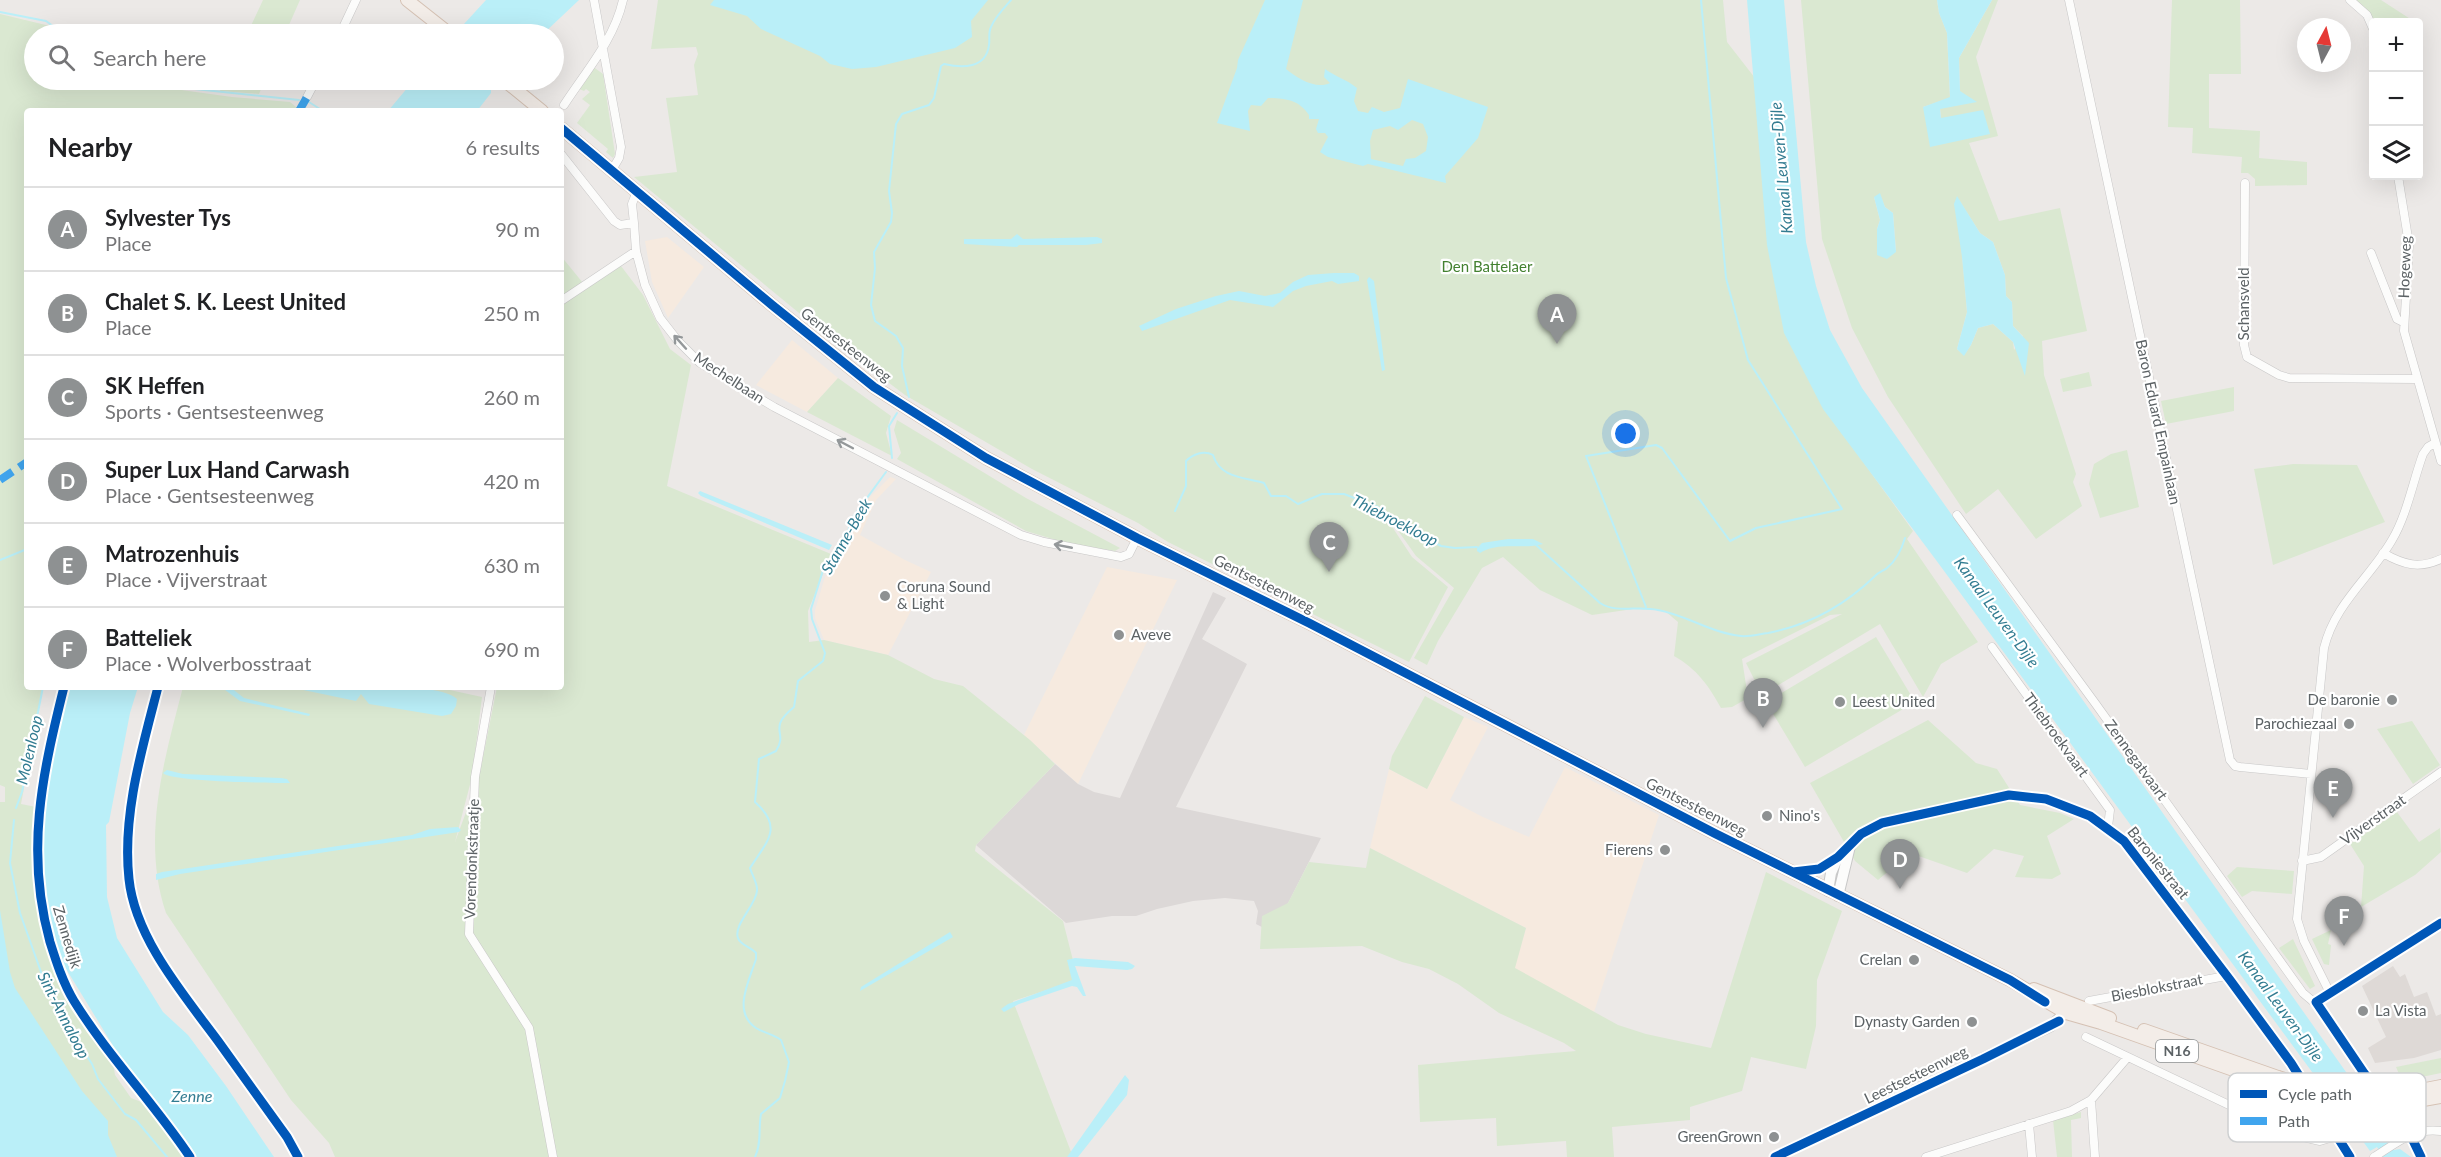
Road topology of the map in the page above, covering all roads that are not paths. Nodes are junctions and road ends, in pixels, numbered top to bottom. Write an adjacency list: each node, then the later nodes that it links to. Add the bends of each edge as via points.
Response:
1 (356, 0): 8 (street)
2 (407, 0): 9 (main road)
3 (594, 0): 10 (street)
4 (623, 0): 10 (street, via 617,23)
5 (2069, 0): 37 (street, Baron Eduard Empainlaan, via 2230,760 2240,767)
6 (2350, 0): 7 (street)
7 (2369, 20)
8 (345, 24)
9 (437, 24)
10 (603, 48): 14 (street); 18 (street, via 621,147)
11 (311, 90): 13 (street)
12 (517, 90): 15 (main road)
13 (307, 97)
14 (564, 105)
15 (538, 108)
16 (564, 131): 18 (main road, Gentsesteenweg / N16)
17 (564, 158): 22 (street, via 614,221 620,225)
18 (612, 171): 21 (main road, Gentsesteenweg / N16)
19 (2399, 180): 26 (street, Hogeweg, via 2409,244)
20 (2245, 183): 27 (street, Schansveld, via 2247,357 2289,378)
21 (637, 191): 22 (street, Mechelbaan, via 632,204); 31 (main road, Gentsesteenweg / N16, via 874,387 986,458)
22 (634, 224): 23 (street, Mechelbaan)
23 (636, 251): 25 (street); 31 (street, Mechelbaan, one-way to 23, via 1129,554 1121,557 1021,535 774,407 700,363 678,341 660,318)
24 (2371, 254): 26 (street, Hogeweg, via 2397,319)
25 (564, 299)
26 (2403, 322): 27 (street, Hogeweg)
27 (2417, 379): 28 (street, Hogeweg)
28 (2435, 443): 29 (street, Hogeweg); 32 (street, via 2423,454 2394,537)
29 (2441, 461)
30 (1957, 515): 48 (street, Zennegatvaart, via 2303,993)
31 (1137, 538): 42 (main road, Gentsesteenweg / N16)
32 (2383, 554): 33 (street, via 2408,565 2420,566); 37 (street, via 2340,609 2327,635)
33 (2441, 559)
34 (1992, 647): 38 (street, Thiebroekvaart, via 2110,810)
35 (490, 690): 69 (street, Vorendonkstraatje, via 475,777 470,934 529,1028)
36 (2441, 772): 41 (street, Vijverstraat, via 2321,856)
37 (2311, 774): 41 (street)
38 (2108, 827): 39 (main road, Baroniestraat, via 2062,803 2009,795 1882,823 1861,834); 45 (main road, Baroniestraat, via 2124,841)
39 (1850, 846): 40 (main road, Baroniestraat); 43 (main road)
40 (1838, 857): 42 (main road, via 1819,869); 43 (main road, Baroniestraat, via 1831,873)
41 (2302, 861): 46 (street, via 2297,919)
42 (1792, 872): 43 (main road, Gentsesteenweg / N16)
43 (1833, 893): 49 (main road, Gentsesteenweg / N16)
44 (2441, 923): 46 (street)
45 (2226, 976): 47 (street, Biesblokstraat); 54 (main road, Baroniestraat)
46 (2330, 993): 48 (street)
47 (2089, 1001)
48 (2316, 1002): 55 (street, Zennegatvaart)
49 (2070, 1009): 52 (main road, Gentsesteenweg / N16, bridge); 53 (main road, Gentsesteenweg / N16, bridge); 70 (main road, Leestsesteenweg, via 2051,1026)
50 (2086, 1037): 51 (street)
51 (2127, 1058): 60 (street); 61 (street)
52 (2242, 1073)
53 (2266, 1073)
54 (2297, 1073)
55 (2364, 1073)
56 (2441, 1086): 57 (main road, Gentsesteenweg / N16)
57 (2426, 1092)
58 (2426, 1097): 59 (main road, Gentsesteenweg / N16)
59 (2441, 1097)
60 (2091, 1100): 62 (street, via 2071,1111); 73 (street)
61 (2228, 1105)
62 (2029, 1124): 71 (street); 72 (street)
63 (2426, 1130): 64 (street)
64 (2441, 1131)
65 (2341, 1142): 74 (main road, Baroniestraat)
66 (2397, 1142): 68 (street)
67 (2410, 1142): 75 (street, Zennegatvaart)
68 (2377, 1155)
69 (553, 1157)
70 (1776, 1157)
71 (1926, 1157)
72 (2032, 1157)
73 (2095, 1157)
74 (2350, 1157)
75 (2421, 1157)

